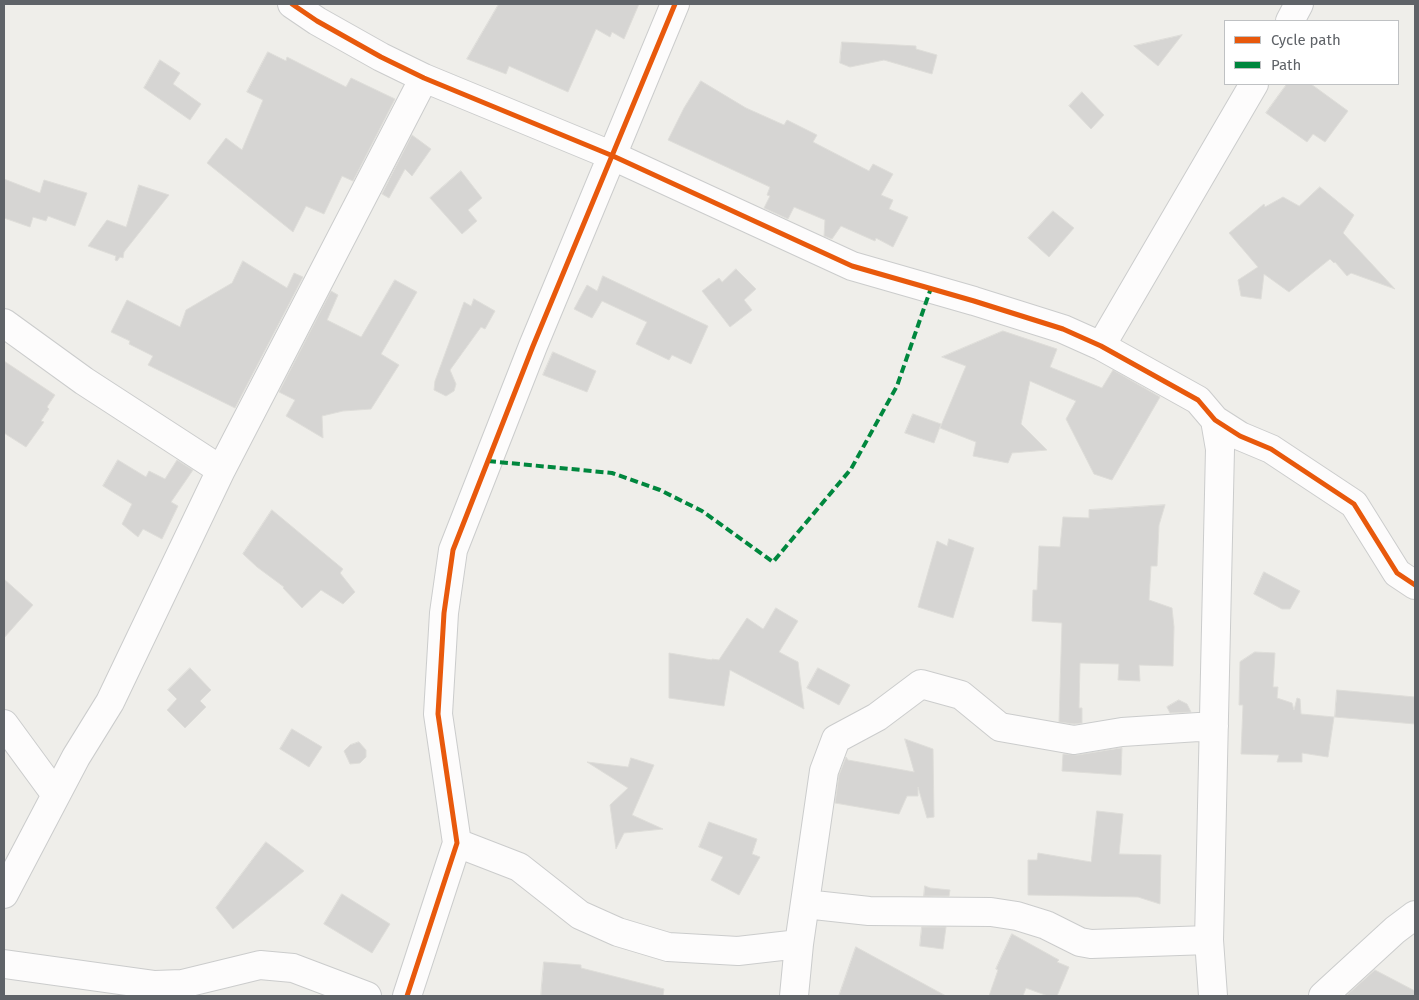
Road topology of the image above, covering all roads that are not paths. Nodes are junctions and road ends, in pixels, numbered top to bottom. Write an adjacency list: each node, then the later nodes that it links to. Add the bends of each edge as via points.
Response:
1 (292, 4): 5 (street, via 357,44)
2 (675, 4): 7 (street)
3 (1299, 4): 4 (street)
4 (1291, 20)
5 (424, 78): 7 (street); 11 (street)
6 (1253, 85): 9 (street)
7 (613, 156): 9 (street, via 852,266 974,300); 16 (street, via 453,550 444,613 438,714)
8 (4, 324): 11 (street, via 84,381)
9 (1101, 346): 10 (street, via 1198,400)
10 (1215, 420): 12 (street, via 1240,436 1271,449 1354,504 1397,573); 14 (street, via 1220,449)
11 (221, 470): 15 (street, via 110,702)
12 (1415, 585)
13 (4, 724): 15 (street)
14 (1214, 726): 18 (street, via 1122,732 1074,740 1000,727 961,695 921,684 877,716 836,739 824,771); 20 (street)
15 (56, 795): 17 (street)
16 (457, 843): 21 (street, via 520,866 580,915 618,932 668,947 738,951); 24 (street)
17 (4, 894)
18 (804, 904): 20 (street, via 869,911 991,912 1036,922 1091,944); 21 (street)
19 (1415, 915): 27 (street)
20 (1209, 940): 26 (street)
21 (799, 944): 25 (street)
22 (4, 964): 23 (street, via 155,984 182,984 260,965 294,968)
23 (367, 996)
24 (407, 996)
25 (794, 996)
26 (1213, 996)
27 (1323, 996)

